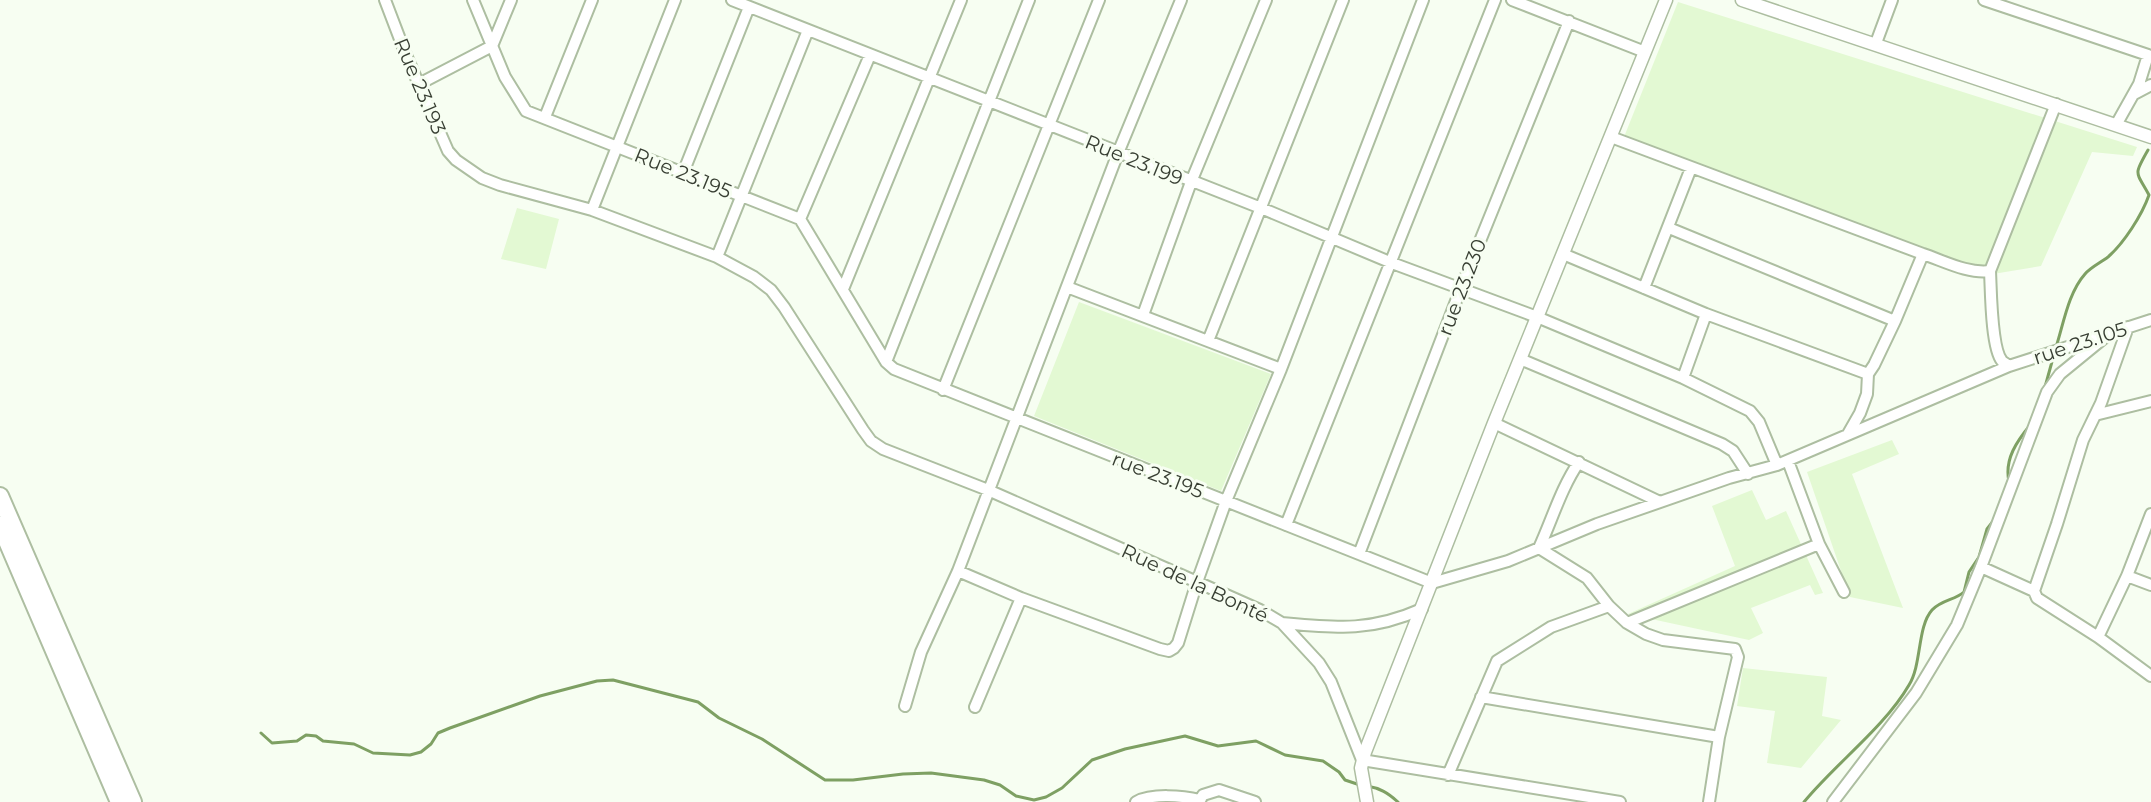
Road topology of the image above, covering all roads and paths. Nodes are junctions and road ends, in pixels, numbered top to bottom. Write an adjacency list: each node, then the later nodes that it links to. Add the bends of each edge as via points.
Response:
1 (385, 0): 29 (street, Rue 23.193)
2 (473, 0): 24 (street, Rue 23.195)
3 (511, 0): 24 (street)
4 (592, 0): 34 (street)
5 (675, 0): 39 (street)
6 (732, 0): 20 (street, Rue 23.199)
7 (962, 0): 28 (street)
8 (1029, 0): 32 (street)
9 (1099, 0): 35 (street)
10 (1181, 0): 40 (street)
11 (1266, 0): 44 (street)
12 (1343, 0): 46 (street)
13 (1423, 0): 50 (street)
14 (1495, 0): 54 (street)
15 (1512, 0): 21 (street)
16 (1666, 0): 25 (street)
17 (1742, 0): 23 (street)
18 (1892, 0): 23 (street)
19 (1984, 0): 26 (street)
20 (748, 7): 22 (street, Rue 23.199); 43 (street)
21 (1569, 21): 25 (street); 57 (street, rue 23.230)
22 (808, 30): 27 (street, Rue 23.199); 45 (street)
23 (1876, 43): 33 (street)
24 (492, 46): 29 (street); 34 (street, Rue 23.195, via 522,108)
25 (1645, 52): 37 (street)
26 (2150, 52): 31 (street)
27 (870, 55): 28 (street, Rue 23.199); 48 (street)
28 (930, 78): 32 (street, Rue 23.199); 59 (street)
29 (419, 84): 41 (street, Rue 23.193, via 448,151)
30 (2151, 85): 31 (street)
31 (2134, 94): 36 (street)
32 (988, 101): 35 (street, Rue 23.199); 69 (street)
33 (2056, 104): 36 (street); 55 (street)
34 (545, 117): 39 (street, Rue 23.195)
35 (1050, 125): 40 (street, Rue 23.199); 74 (street)
36 (2116, 125): 38 (street)
37 (1611, 137): 42 (street); 51 (street)
38 (2151, 137)
39 (617, 146): 43 (street, Rue 23.195); 47 (street)
40 (1118, 153): 44 (street, Rue 23.199); 56 (street)
41 (464, 167): 47 (street, Rue de la Bonté, via 500,185)
42 (1691, 168): 49 (street); 52 (street)
43 (683, 173): 45 (street, Rue 23.195)
44 (1191, 182): 46 (street, Rue 23.199); 61 (street)
45 (743, 196): 48 (street, Rue 23.195); 53 (street)
46 (1261, 208): 50 (street, Rue 23.199); 67 (street)
47 (592, 210): 53 (street, Rue de la Bonté)
48 (800, 219): 59 (street)
49 (1669, 228): 58 (street); 64 (street)
50 (1331, 238): 54 (street, Rue 23.199); 71 (street)
51 (1563, 254): 58 (street); 62 (street)
52 (1923, 254): 55 (street, via 1974,272); 64 (street)
53 (717, 257): 83 (street, Rue de la Bonté, via 771,290 871,441)
54 (1392, 262): 57 (street, Rue 23.199); 89 (street)
55 (1990, 270): 70 (street, via 1998,354)
56 (1067, 287): 61 (street); 77 (street)
57 (1461, 288): 62 (street, Rue 23.199); 92 (street, rue 23.230)
58 (1644, 288): 60 (street)
59 (843, 290): 69 (street)
60 (1706, 314): 72 (street); 73 (street)
61 (1143, 315): 67 (street)
62 (1537, 318): 68 (street); 73 (street, Rue 23.199)
63 (2151, 320): 65 (street, rue 23.105)
64 (1895, 321): 72 (street)
65 (2128, 327): 66 (street, rue 23.105); 76 (street)
66 (2109, 334): 70 (street, rue 23.105); 93 (street, via 2060,374 2047,392)
67 (1208, 341): 71 (street)
68 (1520, 359): 78 (street); 82 (street, via 1722,444 1733,451)
69 (886, 362): 74 (street, rue 23.195, via 902,374)
70 (2009, 366): 79 (street, rue 23.105)
71 (1281, 369): 85 (street)
72 (1868, 374): 79 (street, via 1867,394)
73 (1683, 378): 81 (street, Rue 23.199, via 1750,411)
74 (943, 390): 77 (street, rue 23.195)
75 (2151, 401): 76 (street)
76 (2095, 415): 99 (street, via 2083,440)
77 (1017, 419): 83 (street); 85 (street, rue 23.195)
78 (1494, 423): 80 (street); 97 (street)
79 (1848, 434): 81 (street, rue 23.105)
80 (1579, 462): 86 (street); 91 (street)
81 (1782, 463): 82 (street, rue 23.105); 90 (street, Rue 23.199)
82 (1748, 474): 86 (street, rue 23.105)
83 (988, 490): 94 (street); 96 (street, Rue de la Bonté)
84 (0, 496): 116 (main road)
85 (1226, 501): 89 (street, rue 23.195); 96 (street)
86 (1660, 502): 91 (street, rue 23.105)
87 (2151, 514): 95 (street)
88 (0, 525): 115 (main road)
89 (1286, 525): 92 (street, rue 23.195)
90 (1819, 544): 100 (street, Rue 23.199); 105 (street)
91 (1539, 548): 97 (street, rue 23.105); 102 (street, via 1587,578)
92 (1359, 554): 97 (street, rue 23.195)
93 (1981, 567): 99 (street); 122 (street, via 1957,625 1916,693)
94 (958, 571): 101 (street); 109 (street, via 921,652)
95 (2127, 576): 98 (street); 106 (street)
96 (1197, 582): 101 (street, via 1178,643 1169,651); 104 (street, Rue de la Bonté)
97 (1432, 583): 103 (street)
98 (2151, 585)
99 (2034, 591): 106 (street, via 2037,598)
100 (1844, 592)
101 (1021, 598): 110 (street)
102 (1609, 606): 105 (street); 108 (street, via 1551,627 1503,657 1494,667)
103 (1422, 609): 104 (street, via 1369,626); 112 (street)
104 (1282, 623): 112 (street, Rue de la Bonté, via 1331,682)
105 (1627, 623): 111 (street, via 1663,640 1736,649 1738,657)
106 (2098, 638): 107 (street)
107 (2151, 676)
108 (1481, 698): 111 (street); 113 (street)
109 (905, 706)
110 (975, 707)
111 (1719, 737): 121 (street)
112 (1361, 764): 113 (street); 119 (street, Rue de la Bonté)
113 (1448, 775): 120 (street)
114 (1201, 799): 117 (street, via 1149,797); 118 (street, via 1219,790)
115 (119, 802)
116 (133, 802)
117 (1136, 802)
118 (1255, 802)
119 (1366, 802)
120 (1620, 802)
121 (1709, 802)
122 (1833, 802)

